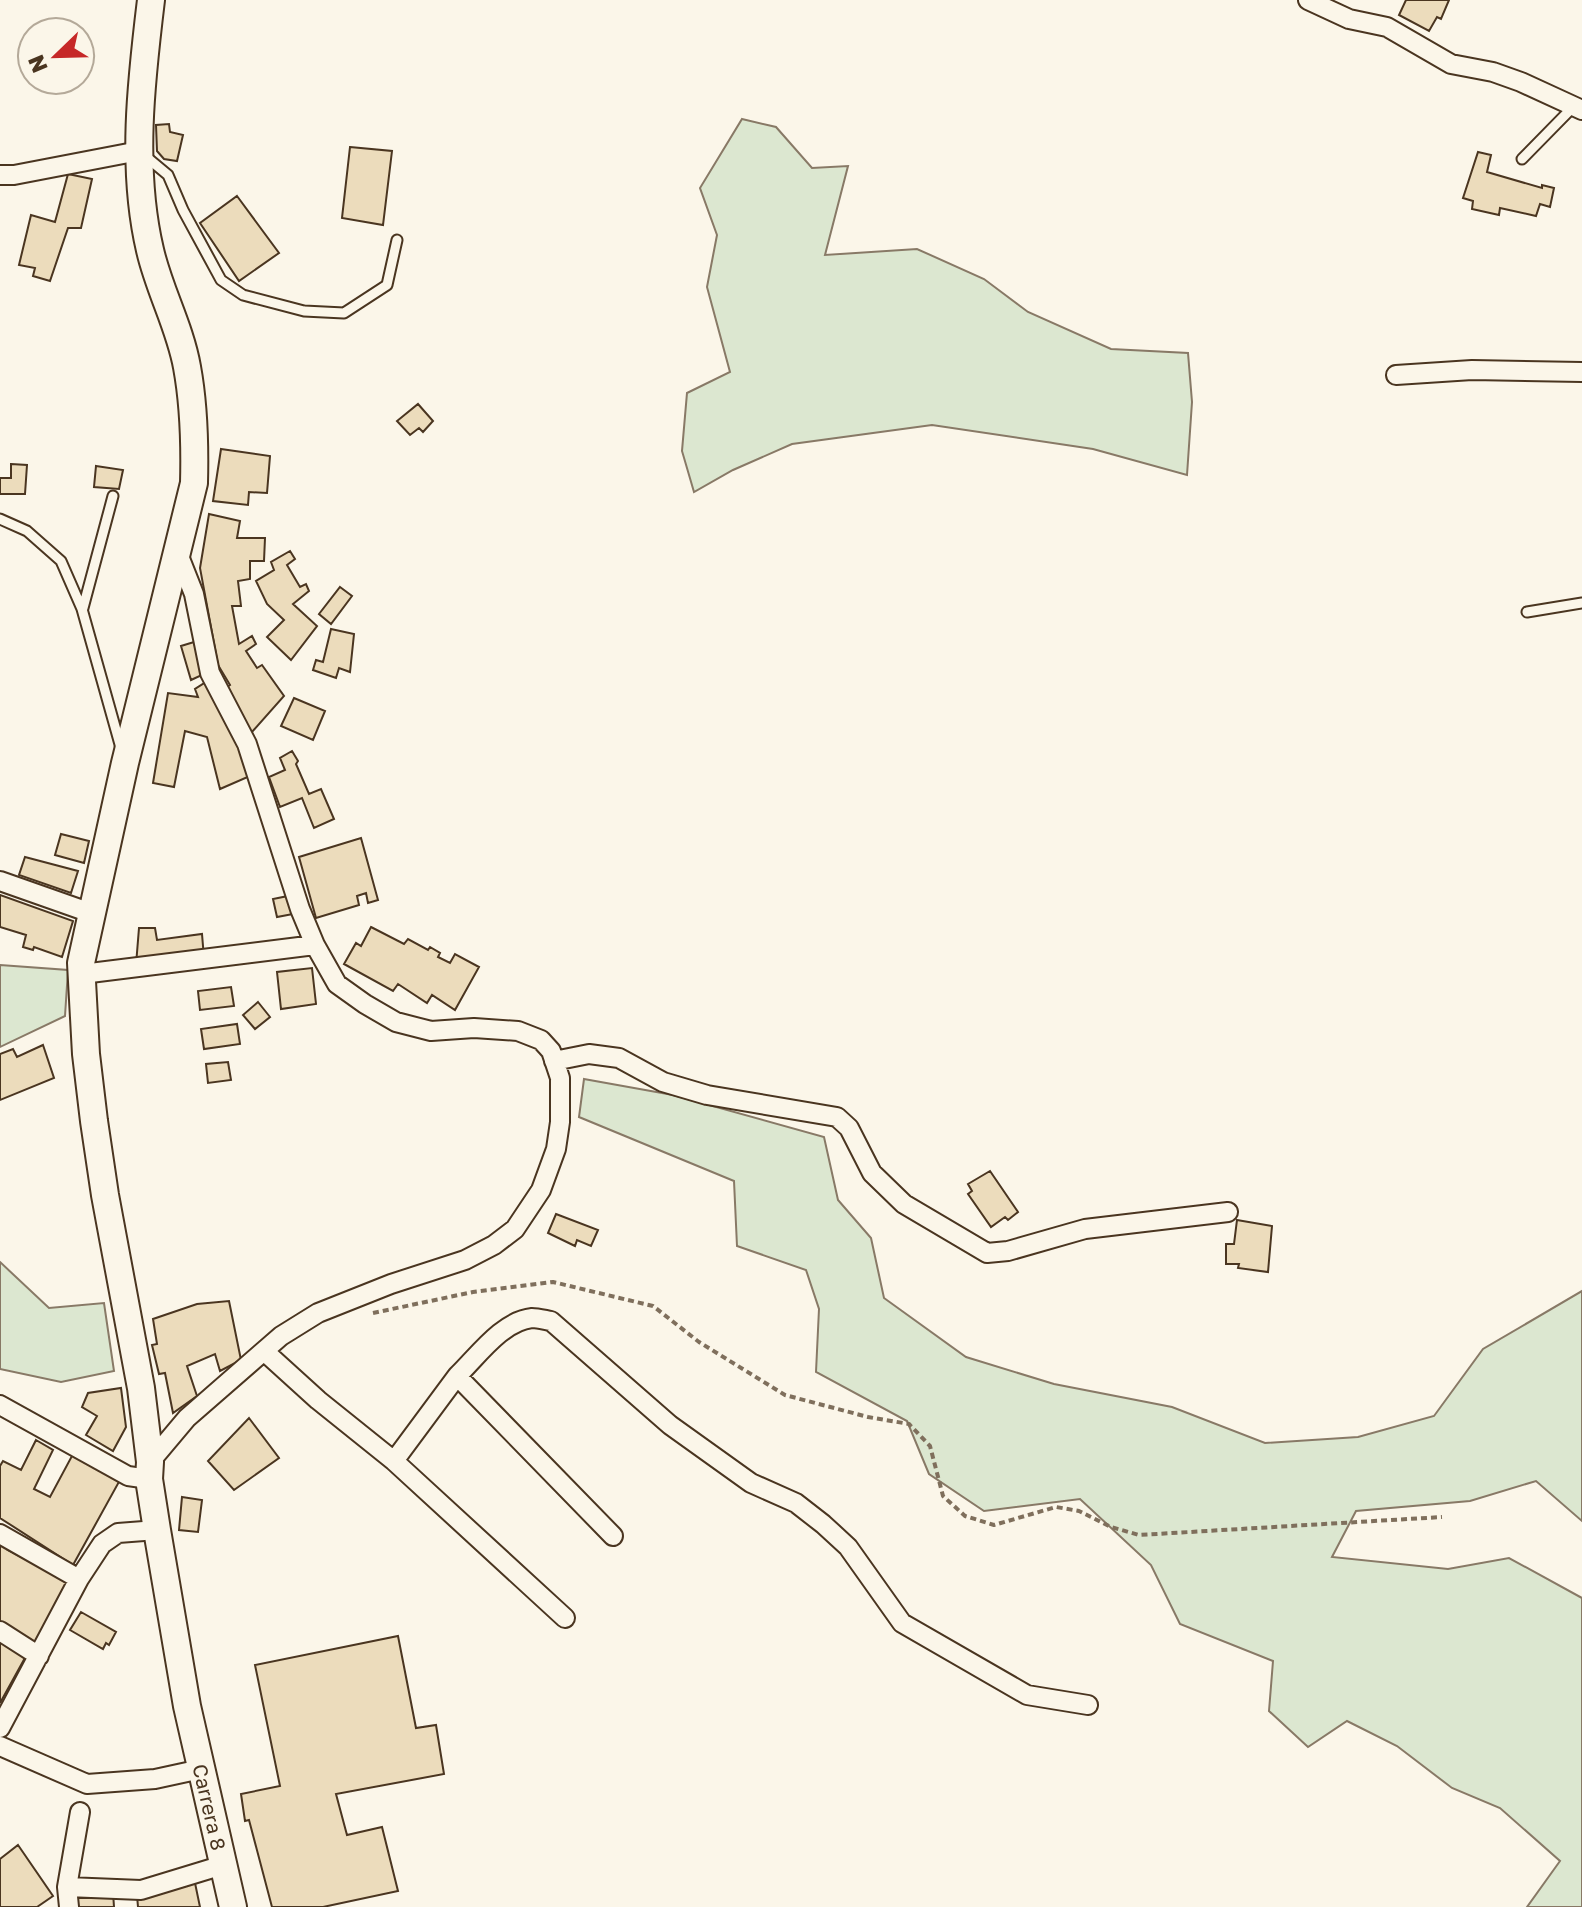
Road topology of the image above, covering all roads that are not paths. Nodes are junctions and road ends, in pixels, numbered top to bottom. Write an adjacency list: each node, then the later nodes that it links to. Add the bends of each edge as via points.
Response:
1 (151, 0): 4 (street, Carrera 8)
2 (1308, 0): 3 (street, via 1349,19 1387,27 1451,64 1493,72)
3 (1578, 108): 5 (lane)
4 (139, 151): 6 (street); 7 (lane, via 168,175 221,280 243,295 304,311 344,313 387,285); 12 (street, Carrera 8, via 150,250 187,365 195,444 194,483)
5 (1522, 159)
6 (0, 175)
7 (397, 240)
8 (1582, 372): 9 (street)
9 (1396, 375)
10 (113, 496): 14 (lane)
11 (0, 519): 14 (lane, via 27,531 61,561)
12 (177, 551): 16 (street, Carrera 8); 19 (street, via 194,594 210,673 247,744)
13 (1582, 603): 15 (lane)
14 (82, 609): 16 (lane)
15 (1527, 612)
16 (125, 763): 18 (street, Carrera 8)
17 (8, 885): 18 (street)
18 (91, 913): 20 (street, Carrera 8)
19 (315, 945): 20 (street); 21 (street, via 337,984 396,1022 431,1031 518,1031 541,1040)
20 (82, 974): 27 (street, Carrera 8, via 94,1121 141,1388)
21 (554, 1061): 22 (street, via 589,1054 619,1058 663,1082 707,1095 837,1117 849,1128 872,1173 904,1204 987,1253 1085,1229); 23 (street, via 560,1078 556,1149 541,1190 515,1229 465,1260 318,1313)
22 (1228, 1212)
23 (264, 1351): 26 (street); 27 (street, via 187,1418)
24 (457, 1376): 26 (street); 30 (street); 35 (street, via 515,1323 551,1321 670,1425 751,1483 796,1503 823,1524 848,1547 902,1623 1027,1695)
25 (0, 1405): 27 (street, via 128,1476)
26 (394, 1461): 32 (street)
27 (150, 1470): 28 (street, Carrera 8)
28 (157, 1530): 31 (street, via 118,1533 102,1544); 38 (street, Carrera 8)
29 (0, 1534): 31 (street)
30 (613, 1536)
31 (79, 1579): 34 (street)
32 (565, 1618)
33 (0, 1631): 34 (street)
34 (39, 1656): 36 (street)
35 (1088, 1705)
36 (0, 1728)
37 (0, 1746): 38 (street, via 87,1784)
38 (201, 1769): 40 (street, Carrera 8)
39 (80, 1812): 41 (street)
40 (223, 1865): 42 (street, via 141,1890); 44 (street, Carrera 8)
41 (67, 1887): 42 (street, via 117,1887); 43 (street)
42 (128, 1899)
43 (69, 1907)
44 (233, 1907)

